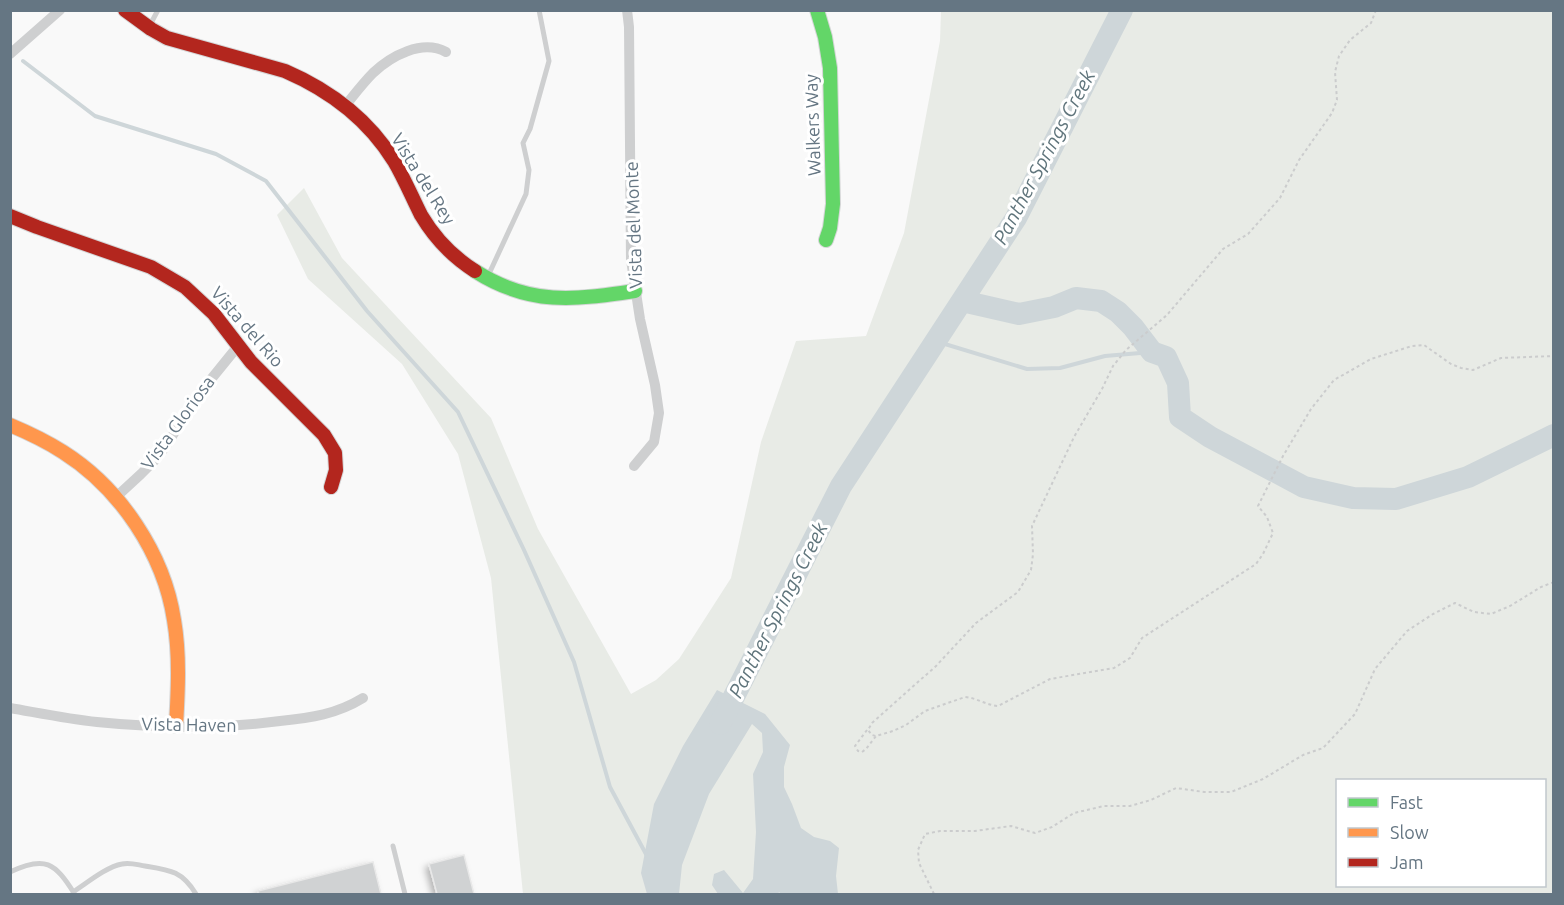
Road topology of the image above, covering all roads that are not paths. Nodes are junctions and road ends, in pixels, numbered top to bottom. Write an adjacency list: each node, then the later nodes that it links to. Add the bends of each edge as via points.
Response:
1 (60, 10): 9 (street)
2 (125, 10): 7 (street, Vista del Rey)
3 (158, 10): 7 (lane)
4 (538, 10): 13 (lane, via 549,61 523,143 529,170 525,194)
5 (627, 10): 14 (street, Vista del Monte, via 632,260)
6 (817, 10): 12 (street, Walkers Way, via 830,68 833,204)
7 (149, 27): 10 (street, Vista del Rey, via 191,46 278,68 321,88)
8 (446, 52): 10 (street, via 426,47 388,61)
9 (10, 54)
10 (345, 106): 13 (street, Vista del Rey, via 388,153 433,232 457,258)
11 (10, 216): 15 (street, Vista del Rio, via 169,276 214,314)
12 (826, 240)
13 (487, 278): 14 (street, Vista del Rey, via 519,292 554,298 590,298)
14 (636, 291): 17 (street, Vista del Monte, via 659,413 654,442)
15 (238, 346): 18 (street, Vista del Rio, via 324,435 335,453); 19 (street, Vista Gloriosa, via 195,399 156,459)
16 (10, 425): 19 (street, via 44,439 68,455)
17 (634, 466)
18 (331, 487)
19 (115, 498): 22 (street, via 153,553 171,603 179,668)
20 (363, 698): 22 (street, Vista Haven, via 333,713 301,719 250,725)
21 (10, 708): 22 (street, Vista Haven, via 96,722)
22 (176, 726)
23 (393, 846): 27 (lane)
24 (10, 872): 25 (lane, via 34,864 49,865 65,878)
25 (74, 893): 26 (lane, via 113,867 130,863 171,870 188,882)
26 (196, 894)
27 (405, 894)

